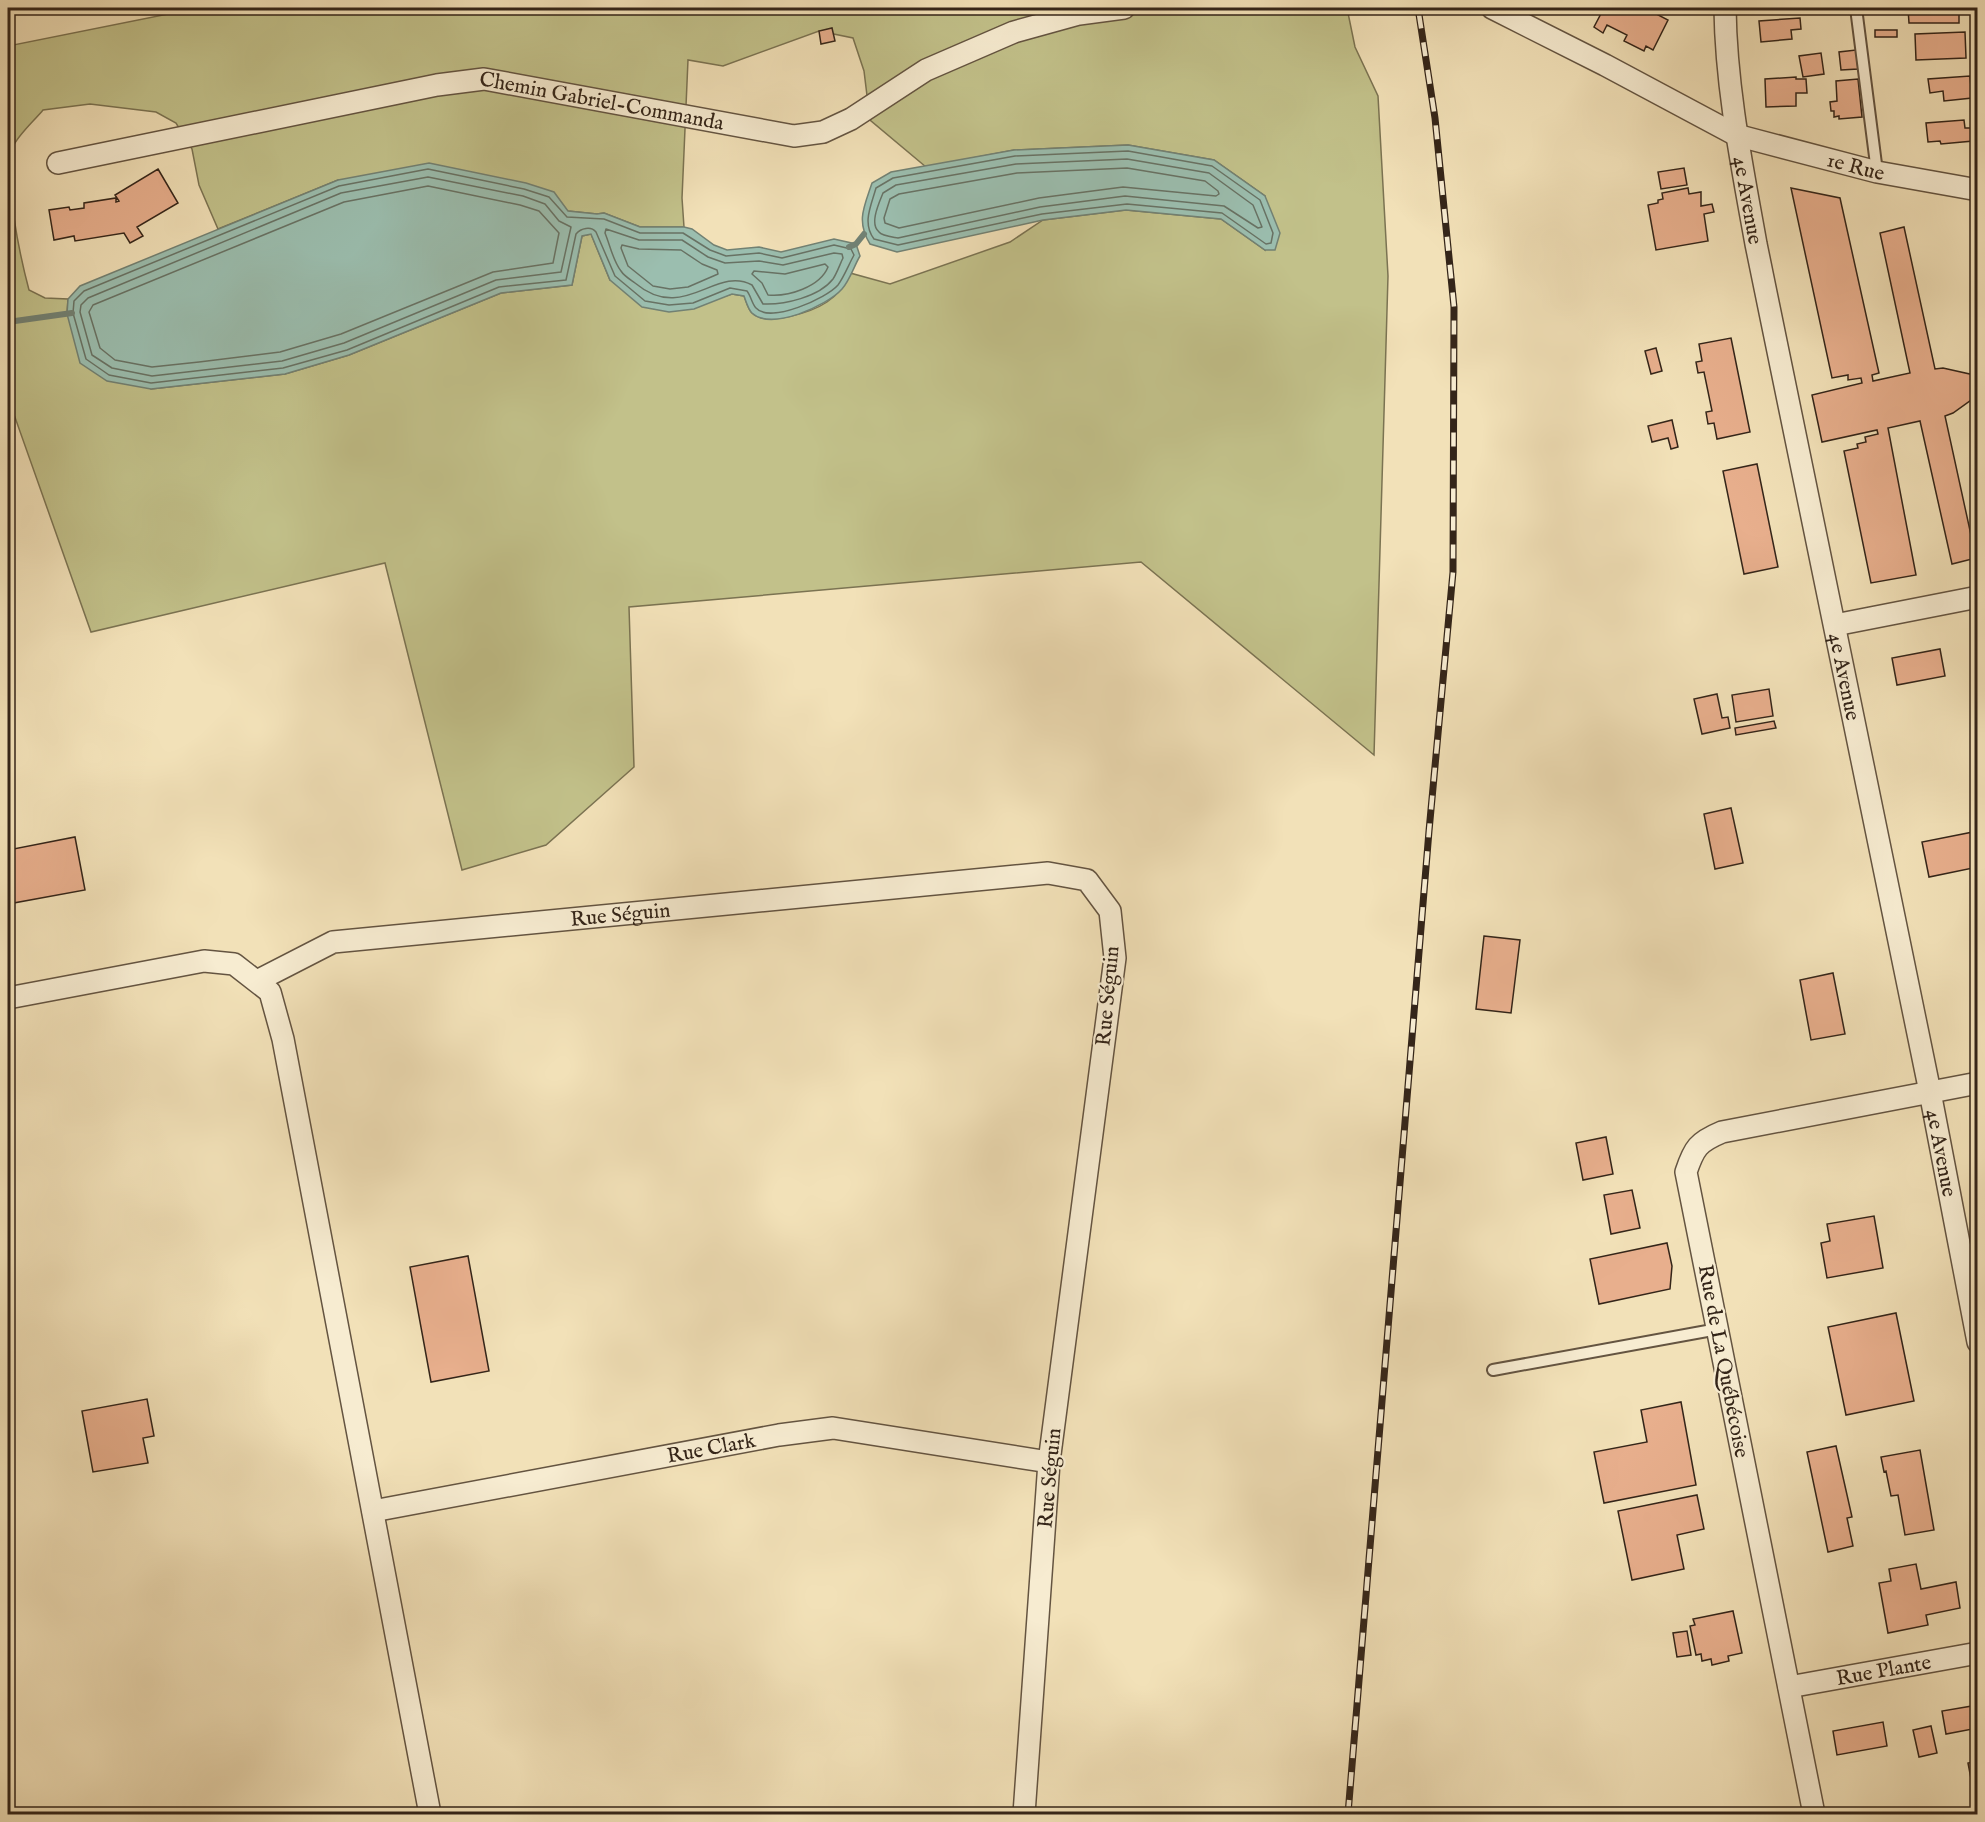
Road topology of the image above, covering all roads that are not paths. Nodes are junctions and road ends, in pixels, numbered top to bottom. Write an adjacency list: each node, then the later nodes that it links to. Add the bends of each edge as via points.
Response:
1 (1124, 8): 6 (street, Chemin Gabriel-Commanda, via 1079,14 1014,32 926,70 851,120 823,132 794,136 484,79 436,85)
2 (1492, 8): 5 (street)
3 (1725, 8): 5 (street, 4e Avenue)
4 (1856, 8): 7 (lane)
5 (1736, 135): 7 (street, 1e Rue); 10 (street, 4e Avenue)
6 (58, 162)
7 (1877, 172): 8 (street, 1e Rue)
8 (1977, 190)
9 (1977, 597): 10 (street)
10 (1835, 625): 14 (street, 4e Avenue)
11 (257, 981): 12 (street, via 234,964 204,961); 19 (street, Rue Séguin, via 333,942 1048,873 1087,880 1110,911 1115,958); 20 (street, via 270,992 283,1038)
12 (8, 998)
13 (1977, 1083): 14 (street, Rue de La Québécoise)
14 (1930, 1092): 15 (street, 4e Avenue); 16 (street, Rue de La Québécoise, via 1722,1132 1704,1139 1692,1153 1686,1172)
15 (1971, 1269): 17 (street, 4e Avenue)
16 (1718, 1329): 18 (lane); 22 (street, Rue de La Québécoise)
17 (1977, 1342)
18 (1493, 1370)
19 (1049, 1462): 20 (street, Rue Clark, via 833,1428); 24 (street, Rue Séguin)
20 (373, 1511): 23 (street)
21 (1977, 1653): 22 (street, Rue Plante)
22 (1789, 1687): 25 (street, Rue de La Québécoise)
23 (430, 1815)
24 (1024, 1815)
25 (1814, 1815)

